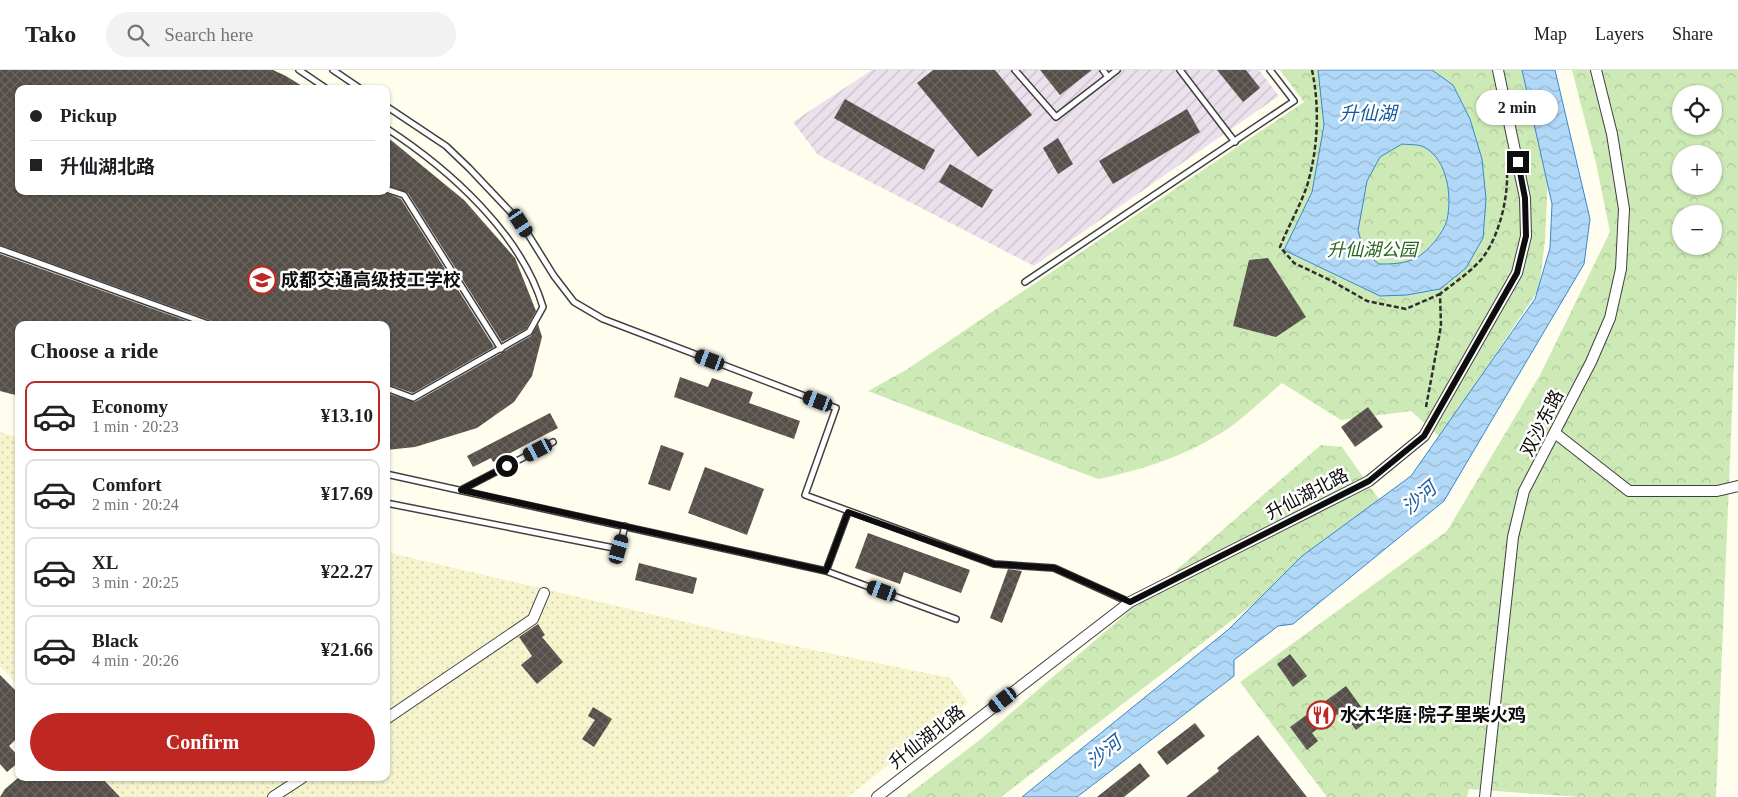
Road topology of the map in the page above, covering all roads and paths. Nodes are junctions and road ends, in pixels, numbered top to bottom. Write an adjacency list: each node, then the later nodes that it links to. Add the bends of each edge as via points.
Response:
1 (299, 70): 12 (lane)
2 (333, 70): 13 (lane)
3 (1015, 70): 11 (lane, via 1056,116)
4 (1103, 70): 11 (lane)
5 (1117, 70): 11 (lane)
6 (1180, 70): 16 (lane)
7 (1270, 70): 16 (lane, via 1294,101)
8 (1312, 70): 21 (path, via 1318,112 1315,146 1307,187 1280,246 1294,263 1367,301 1406,309)
9 (1498, 70): 36 (street, 升仙湖北路, via 1525,198 1526,236 1517,273 1424,436 1369,481)
10 (1596, 70): 26 (street, 双沙东路, via 1612,134 1624,209 1621,269 1610,318)
11 (1108, 77)
12 (321, 85)
13 (355, 85)
14 (390, 109): 32 (lane, via 446,146 469,168 521,223 574,302 603,319 836,408 804,495)
15 (390, 131): 23 (lane, via 471,196 517,250 537,286 543,307 530,332)
16 (1235, 142): 20 (lane)
17 (1507, 173): 21 (path, via 1508,190 1500,225 1479,263)
18 (390, 190): 23 (lane, via 404,195)
19 (0, 249): 22 (lane)
20 (1025, 282)
21 (1440, 294): 25 (path, via 1441,326)
22 (201, 321)
23 (501, 349): 24 (lane, via 413,398)
24 (390, 389)
25 (1424, 412)
26 (1555, 433): 29 (street, via 1629,491 1717,491); 42 (street, 双沙东路, via 1524,491 1513,537)
27 (553, 442): 30 (lane)
28 (390, 475): 30 (lane)
29 (1738, 486)
30 (461, 490): 33 (lane)
31 (390, 504): 33 (lane, via 619,549)
32 (848, 512): 34 (lane); 36 (lane, via 994,564 1054,568)
33 (625, 526): 34 (lane)
34 (826, 571): 37 (lane)
35 (544, 593): 38 (street, via 533,618)
36 (1130, 602): 41 (street, 升仙湖北路)
37 (956, 619)
38 (390, 716)
39 (297, 781): 40 (street)
40 (273, 797)
41 (877, 797)
42 (1485, 797)

